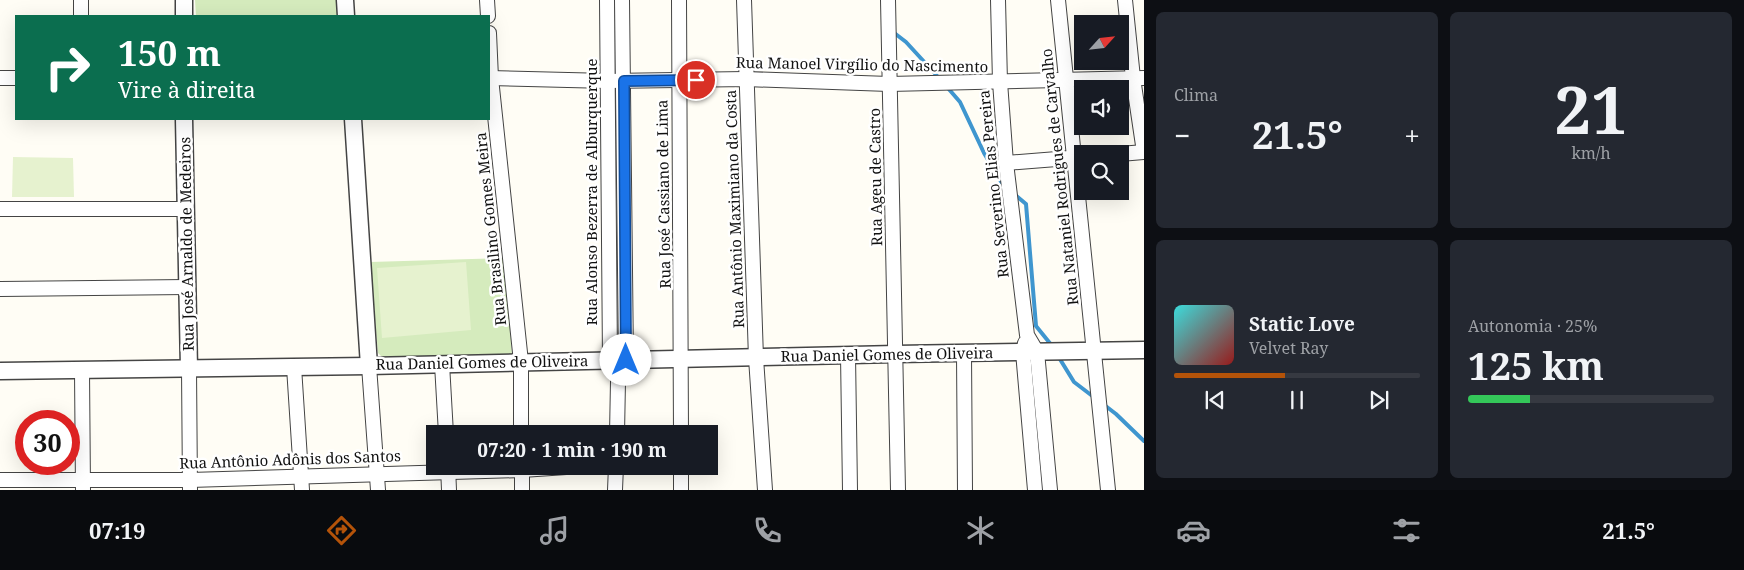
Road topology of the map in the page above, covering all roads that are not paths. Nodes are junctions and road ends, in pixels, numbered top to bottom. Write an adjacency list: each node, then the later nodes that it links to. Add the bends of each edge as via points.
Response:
1 (81, 0): 13 (street)
2 (184, 0): 14 (street)
3 (345, 0): 15 (street)
4 (487, 0): 16 (street)
5 (607, 0): 24 (street, Rua Alonso Bezerra de Alburquerque)
6 (622, 0): 25 (street, Rua Alonso Bezerra de Alburquerque)
7 (679, 0): 22 (street, Rua José Cassiano de Lima)
8 (744, 0): 21 (street, Rua Antônio Maximiano da Costa)
9 (888, 0): 27 (street, Rua Ageu de Castro)
10 (998, 0): 26 (street, Rua Severino Elias Pereira)
11 (1058, 0): 23 (street, Rua Nataniel Rodrigues de Carvalho)
12 (1125, 0): 20 (street)
13 (81, 15)
14 (184, 15)
15 (346, 15)
16 (488, 15)
17 (0, 78): 18 (street)
18 (15, 78)
19 (490, 78): 24 (street, Rua Manoel Virgílio do Nascimento); 49 (street, Rua Brasilino Gomes Meira)
20 (1138, 78): 23 (street, Rua Manoel Virgílio do Nascimento); 31 (street)
21 (746, 79): 22 (street, Rua Manoel Virgílio do Nascimento); 27 (street, Rua Manoel Virgílio do Nascimento); 47 (street, Rua Antônio Maximiano da Costa)
22 (679, 80): 25 (street, Rua Manoel Virgílio do Nascimento); 46 (street, Rua José Cassiano de Lima)
23 (1065, 80): 26 (street, Rua Manoel Virgílio do Nascimento); 30 (street, Rua Nataniel Rodrigues de Carvalho)
24 (608, 81): 25 (street, Rua Manoel Virgílio do Nascimento); 48 (street, Rua Alonso Bezerra de Alburquerque)
25 (624, 81): 48 (street, Rua Alonso Bezerra de Alburquerque)
26 (1000, 82): 27 (street, Rua Manoel Virgílio do Nascimento); 34 (street, Rua Severino Elias Pereira)
27 (890, 84): 43 (street, Rua Ageu de Castro)
28 (184, 120): 36 (street, Rua José Arnaldo de Medeiros)
29 (353, 120): 51 (street)
30 (1077, 145)
31 (1144, 152): 32 (street)
32 (1129, 153)
33 (1074, 158): 34 (street)
34 (1006, 163): 42 (street, Rua Severino Elias Pereira)
35 (1082, 200): 41 (street, Rua Nataniel Rodrigues de Carvalho)
36 (186, 209): 37 (street); 38 (street, Rua José Arnaldo de Medeiros)
37 (0, 210)
38 (187, 287): 39 (street); 53 (street, Rua José Arnaldo de Medeiros)
39 (0, 289)
40 (1144, 350): 41 (street, Rua Daniel Gomes de Oliveira)
41 (1095, 351): 42 (street, Rua Daniel Gomes de Oliveira); 81 (street, Rua Nataniel Rodrigues de Carvalho)
42 (1030, 352): 44 (street, Rua Daniel Gomes de Oliveira); 79 (street); 80 (street)
43 (896, 354): 44 (street, Rua Daniel Gomes de Oliveira); 45 (street, Rua Daniel Gomes de Oliveira); 77 (street, Rua Ageu de Castro)
44 (964, 354): 78 (street)
45 (848, 355): 47 (street, Rua Daniel Gomes de Oliveira); 76 (street)
46 (682, 358): 47 (street, Rua Daniel Gomes de Oliveira); 48 (street, Rua Daniel Gomes de Oliveira); 59 (street, Rua José Cassiano de Lima)
47 (756, 358): 75 (street, Rua Antônio Maximiano da Costa)
48 (618, 360): 49 (street, Rua Daniel Gomes de Oliveira); 58 (street, Rua Alonso Bezerra de Alburquerque)
49 (521, 362): 50 (street, Rua Daniel Gomes de Oliveira); 57 (street, Rua Brasilino Gomes Meira)
50 (442, 364): 51 (street, Rua Daniel Gomes de Oliveira); 56 (street)
51 (369, 366): 52 (street, Rua Daniel Gomes de Oliveira); 61 (street)
52 (294, 367): 53 (street, Rua Daniel Gomes de Oliveira); 67 (street)
53 (189, 369): 54 (street, Rua Daniel Gomes de Oliveira); 69 (street)
54 (82, 371): 55 (street, Rua Daniel Gomes de Oliveira); 68 (street)
55 (0, 372)
56 (445, 425)
57 (522, 425)
58 (617, 425)
59 (681, 425)
60 (426, 471): 61 (street, Rua Antônio Adônis dos Santos)
61 (377, 474): 67 (street, Rua Antônio Adônis dos Santos); 70 (street)
62 (448, 475): 71 (street)
63 (522, 475): 72 (street)
64 (616, 475): 73 (street)
65 (681, 475): 74 (street)
66 (0, 480): 68 (street, Rua Antônio Adônis dos Santos)
67 (302, 483): 69 (street, Rua Antônio Adônis dos Santos)
68 (83, 485): 69 (street, Rua Antônio Adônis dos Santos)
69 (190, 485)
70 (378, 490)
71 (449, 490)
72 (522, 490)
73 (615, 490)
74 (681, 490)
75 (765, 490)
76 (850, 490)
77 (898, 490)
78 (965, 490)
79 (1035, 490)
80 (1050, 490)
81 (1108, 490)

